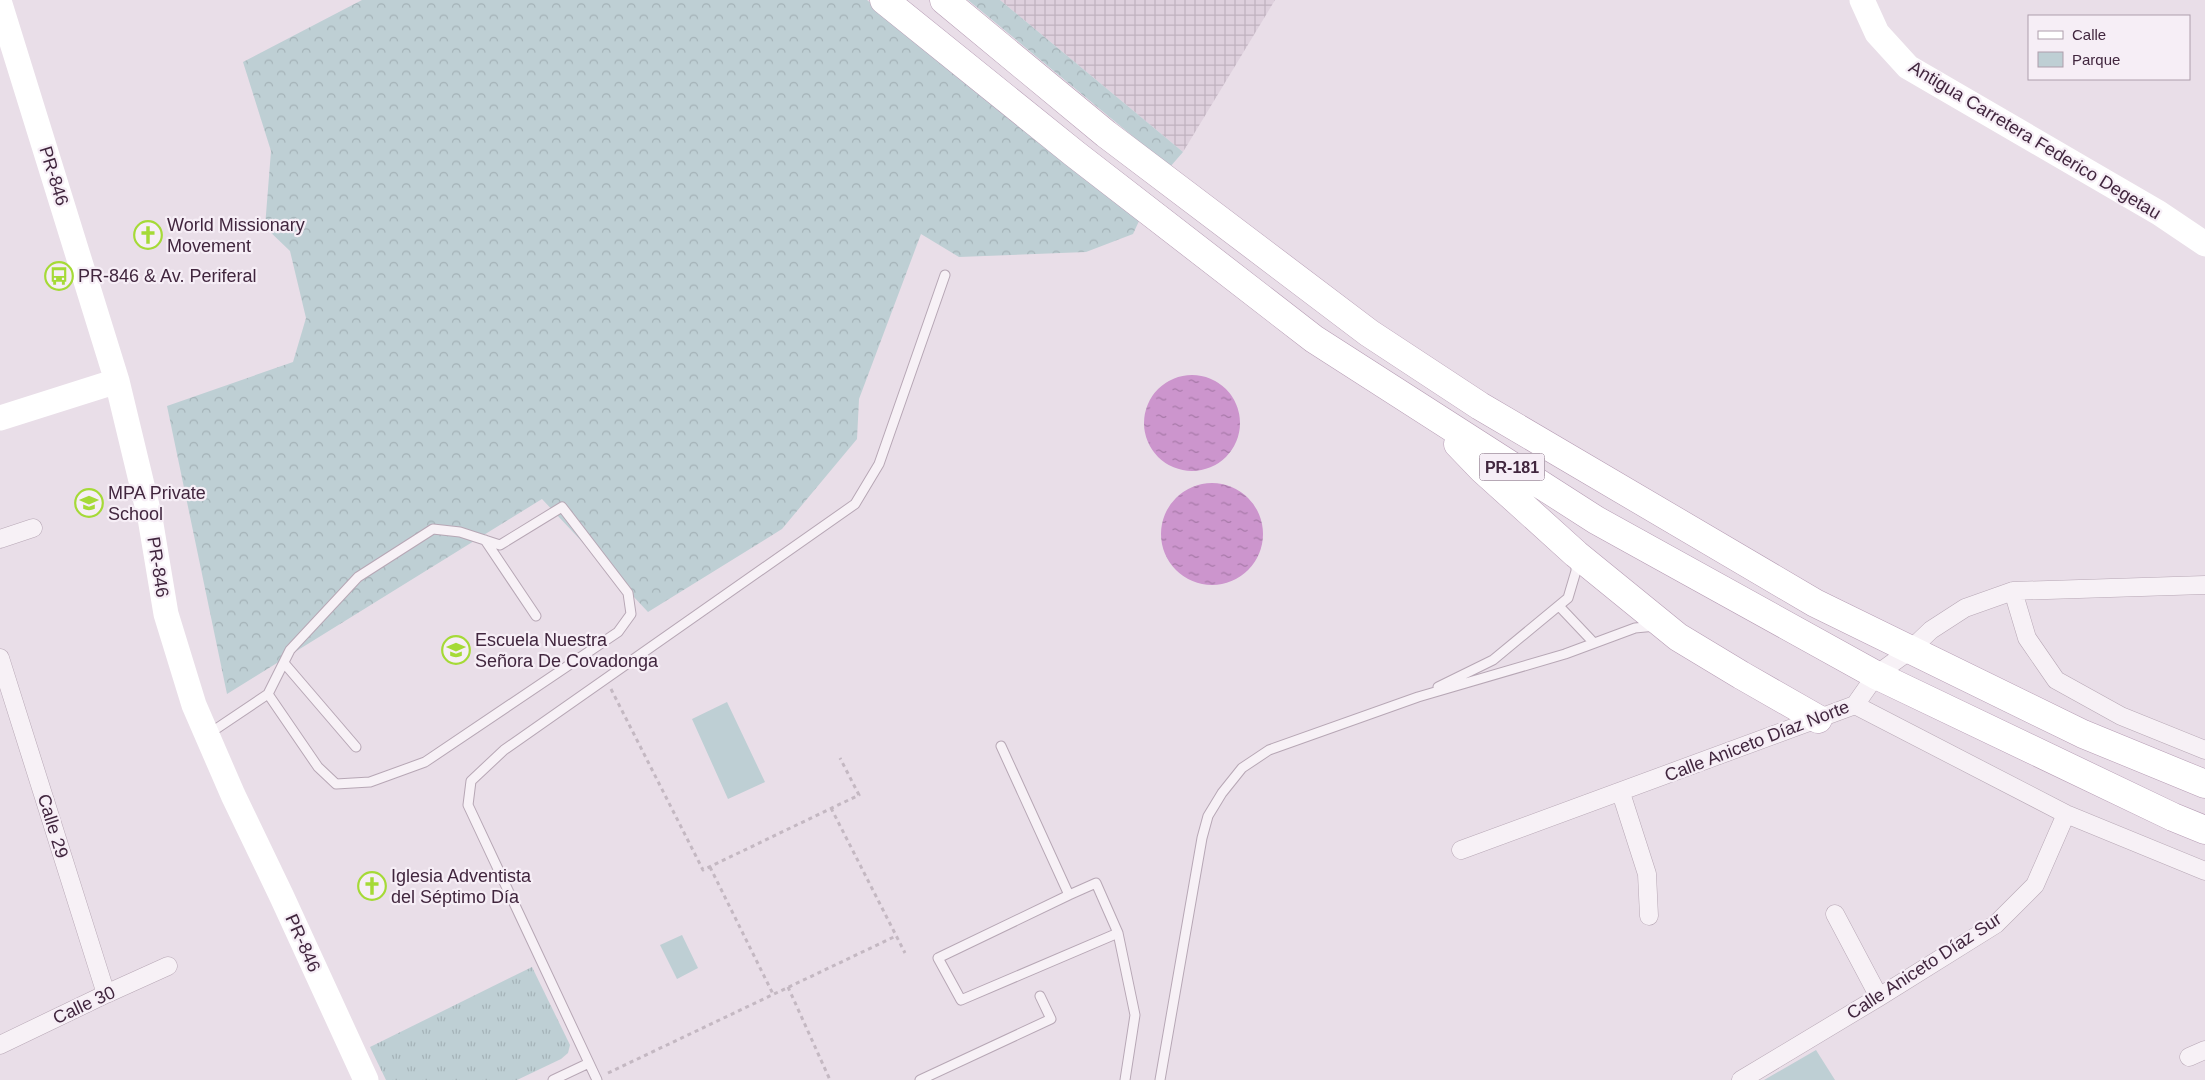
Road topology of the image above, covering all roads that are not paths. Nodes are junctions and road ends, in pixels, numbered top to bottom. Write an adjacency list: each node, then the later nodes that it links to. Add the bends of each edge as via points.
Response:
1 (884, 0): 8 (main road, PR-181, via 1075,154 1314,339)
2 (944, 0): 20 (main road, PR-181, via 1106,134 1369,333 1480,406 1642,502 1815,603)
3 (1862, 0): 5 (street, Antigua Carretera Federico Degetau, via 1877,34 1908,67 2159,213)
4 (0, 4): 7 (street, PR-846 / PR-846)
5 (2205, 244)
6 (945, 275): 47 (lane, via 879,464 855,504 504,750 471,781 468,805)
7 (117, 381): 9 (street); 28 (street, PR-846 / PR-846, via 150,518 166,614 194,705)
8 (1428, 412): 13 (main road, via 1482,470); 23 (main road, PR-181, via 1596,520)
9 (0, 418)
10 (34, 528): 11 (street)
11 (0, 539)
12 (485, 540): 17 (lane); 22 (lane, via 460,532 433,529 358,577 290,650); 24 (lane, via 500,545 562,507 628,593 631,614 618,632 425,762 370,782 336,784 318,767)
13 (1576, 554): 16 (lane, via 1576,571 1568,598); 18 (main road)
14 (2205, 585): 15 (street, Calle Aniceto Díaz Norte)
15 (2013, 591): 20 (street, Calle Aniceto Díaz Norte, via 1966,608 1932,630); 31 (street, via 2027,638 2056,680 2121,716)
16 (1558, 606): 19 (lane); 25 (lane, via 1493,660)
17 (536, 616)
18 (1664, 626): 19 (lane, via 1636,628); 27 (main road)
19 (1594, 643): 25 (lane)
20 (1909, 651): 23 (street, Calle Aniceto Díaz Norte); 32 (main road, PR-181, via 2084,734)
21 (0, 658): 43 (street, Calle 29)
22 (284, 663): 24 (lane); 30 (lane)
23 (1876, 675): 26 (street, Calle Aniceto Díaz Norte); 35 (main road, PR-181)
24 (268, 694): 28 (lane)
25 (1418, 697): 53 (lane, via 1270,750 1242,768 1222,793 1208,816 1202,838)
26 (1855, 706): 27 (street, Calle Aniceto Díaz Norte); 34 (street)
27 (1818, 719): 33 (street, Calle Aniceto Díaz Norte)
28 (207, 735): 49 (street, PR-846 / PR-846)
29 (1002, 746): 38 (lane)
30 (356, 747)
31 (2205, 750)
32 (2205, 784)
33 (1621, 793): 36 (street, Calle Aniceto Díaz Norte); 40 (street, via 1647,874)
34 (2066, 814): 37 (street); 45 (street, Calle Aniceto Díaz Sur, via 2035,885 1996,924)
35 (2205, 830)
36 (1461, 850)
37 (2205, 871)
38 (1069, 895): 41 (lane, via 1096,883); 41 (lane, via 938,958 961,1000)
39 (1835, 914): 45 (street)
40 (1649, 916)
41 (1118, 932): 52 (lane, via 1135,1015)
42 (168, 966): 43 (street, Calle 30)
43 (106, 994): 46 (street, Calle 30)
44 (1040, 996): 51 (lane, via 1051,1019)
45 (1879, 997): 54 (street, Calle Aniceto Díaz Sur)
46 (0, 1045)
47 (589, 1063): 48 (lane); 50 (lane)
48 (597, 1079)
49 (366, 1080)
50 (553, 1080)
51 (920, 1080)
52 (1125, 1080)
53 (1160, 1080)
54 (1741, 1080)

